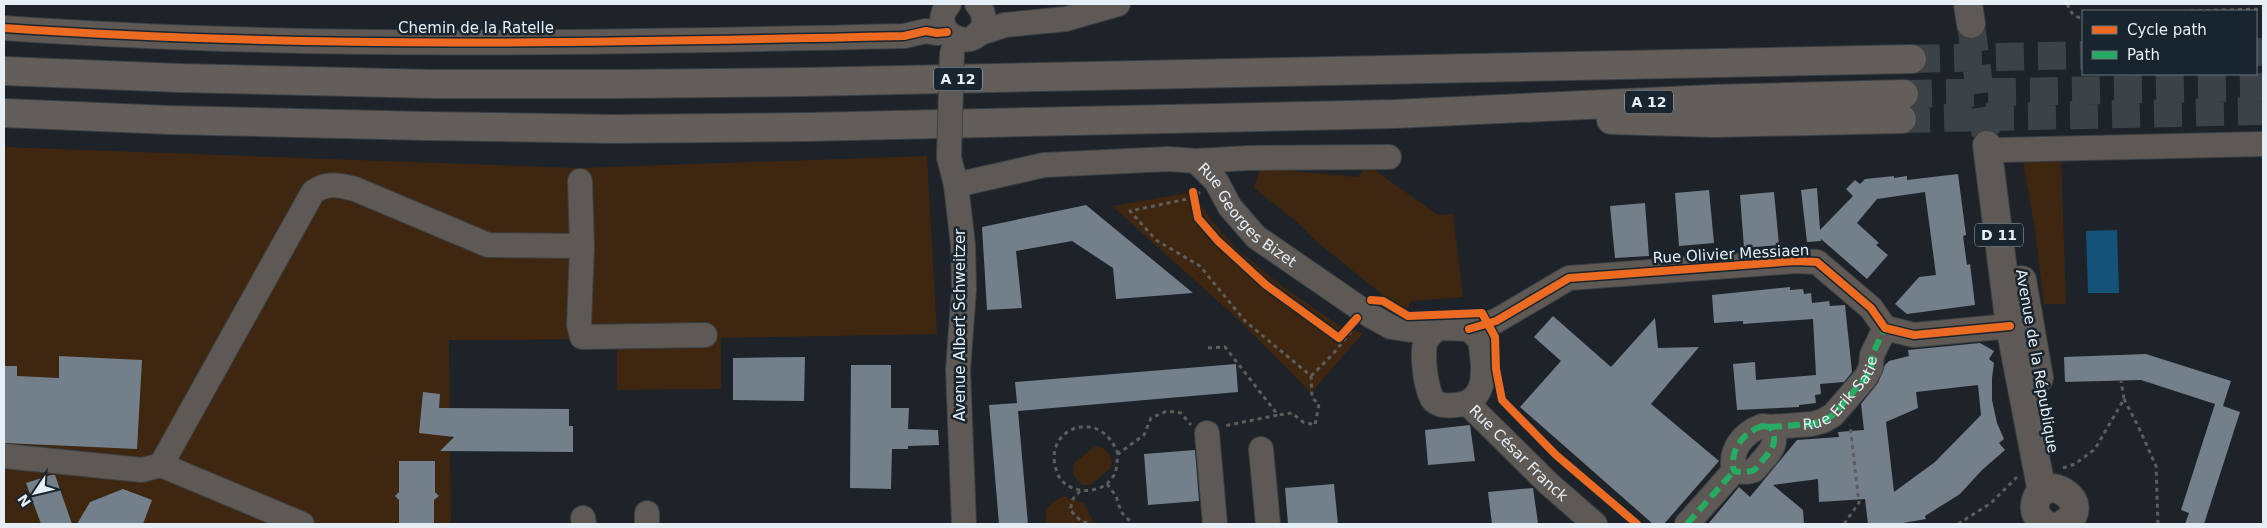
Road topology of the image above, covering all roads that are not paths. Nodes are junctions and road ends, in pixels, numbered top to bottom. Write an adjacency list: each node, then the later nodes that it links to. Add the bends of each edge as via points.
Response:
1 (1118, 4): 3 (street, Chemin de la Ratelle, via 1066,19)
2 (4, 28): 3 (street, Chemin de la Ratelle, via 218,40 563,43 904,36)
3 (962, 28): 13 (street, Avenue Albert Schweitzer, bridge, via 954,157)
4 (1912, 59): 5 (highway, A 12, via 628,84 199,79)
5 (4, 71)
6 (1903, 106): 7 (highway, A 12, via 1712,99 1394,114 613,129 169,120)
7 (4, 113)
8 (2263, 144): 9 (street)
9 (1996, 147): 15 (main road, Avenue de la République / D 11); 23 (main road, Avenue de la République / D 11)
10 (1389, 157): 11 (street)
11 (1196, 161): 13 (street, Rue Georges Bizet, via 1168,159 1044,165); 17 (street, Rue Georges Bizet, via 1216,182 1230,207 1256,237 1364,317)
12 (580, 180): 14 (street)
13 (956, 185): 31 (street, Avenue Albert Schweitzer, via 963,245 964,289 958,370)
14 (582, 246): 19 (street, via 579,325 582,337); 27 (street, via 488,245 355,189 336,184 321,187 313,192)
15 (2010, 326): 16 (street, via 1914,335); 23 (main road, via 2025,344 2034,390); 28 (main road, Avenue de la République / D 11)
16 (1885, 328): 20 (street, Rue Olivier Messiaen, via 1871,308 1817,262 1796,261 1569,278); 35 (street, Rue Erik Satie, via 1866,377 1833,415 1823,421 1770,426 1775,440 1772,450 1755,470 1734,472)
17 (1402, 330): 18 (street, Rue Georges Bizet); 21 (street, Rue Georges Bizet)
18 (1432, 333): 20 (street, via 1439,328); 21 (street, via 1425,342)
19 (705, 335)
20 (1474, 335): 22 (street, via 1483,383 1478,394)
21 (1424, 356): 22 (street, via 1428,389 1434,400 1443,405)
22 (1466, 403): 34 (street, Rue César Franck)
23 (2044, 404): 28 (main road, Avenue de la République / D 11)
24 (1207, 432): 32 (street)
25 (1261, 449): 33 (street)
26 (4, 456): 27 (street, via 142,470)
27 (161, 465): 30 (street)
28 (2052, 484): 29 (main road, via 2035,503 2035,510 2037,516)
29 (2065, 523)
30 (302, 524)
31 (964, 524)
32 (1216, 524)
33 (1268, 524)
34 (1595, 524)
35 (1687, 524)

